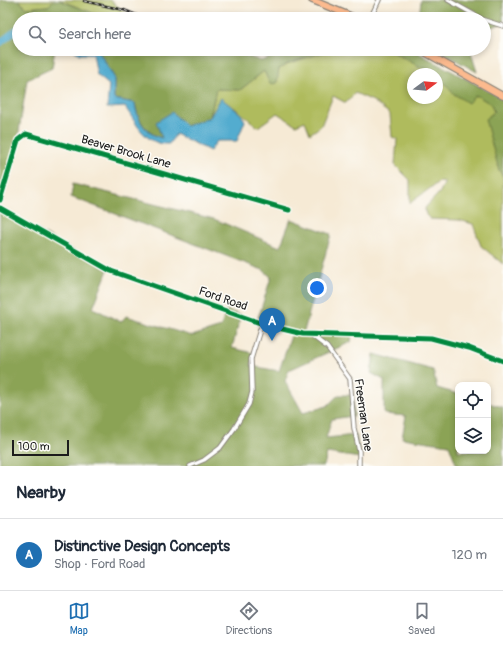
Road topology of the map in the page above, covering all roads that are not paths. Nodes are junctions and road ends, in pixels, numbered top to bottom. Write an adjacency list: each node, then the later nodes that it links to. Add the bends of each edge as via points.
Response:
1 (312, 0): 4 (main road)
2 (379, 0): 5 (street)
3 (448, 0): 6 (street)
4 (341, 12)
5 (373, 12)
6 (469, 12)
7 (491, 22): 8 (street)
8 (503, 26)
9 (432, 56): 10 (main road)
10 (503, 96)
11 (0, 200): 13 (street, Beaver Brook Lane, via 18,140 26,134)
12 (0, 208): 14 (street, Ford Road, via 111,271)
13 (289, 210)
14 (262, 323): 15 (street, Ford Road); 17 (street, via 251,359 252,392 249,404 220,448)
15 (310, 335): 16 (street, Ford Road, via 431,338 469,348); 18 (street, Freeman Lane, via 322,342 350,379)
16 (503, 361)
17 (190, 466)
18 (359, 466)

